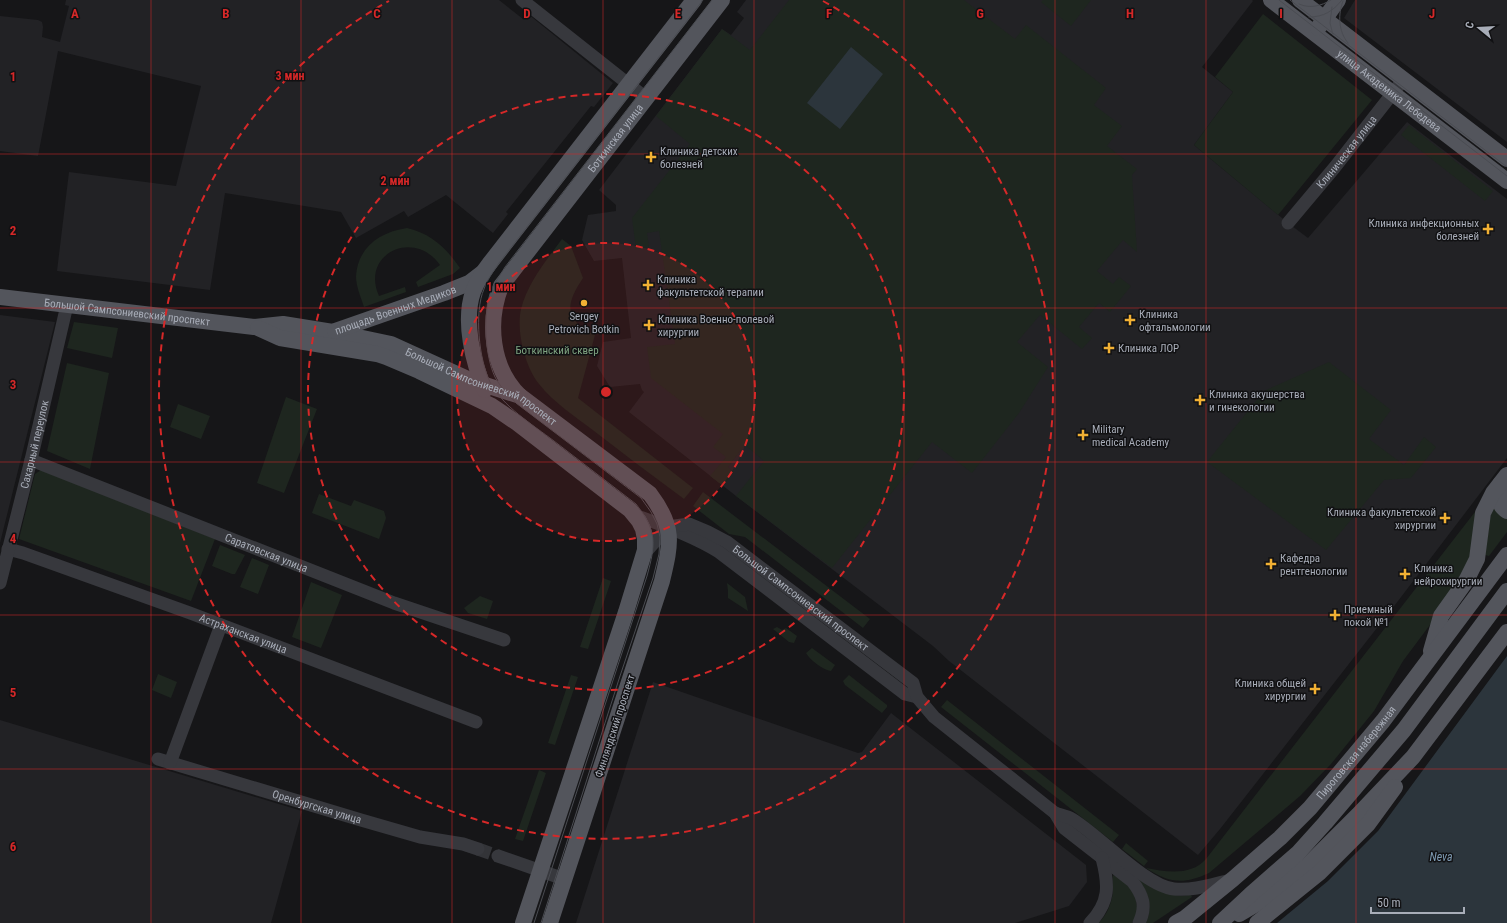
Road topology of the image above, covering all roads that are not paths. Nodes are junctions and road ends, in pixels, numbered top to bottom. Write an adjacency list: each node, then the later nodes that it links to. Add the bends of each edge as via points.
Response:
1 (522, 0): 10 (street)
2 (694, 0): 10 (main road, Боткинская улица)
3 (722, 0): 12 (main road, Боткинская улица)
4 (1271, 0): 8 (main road, улица Академика Лебедева)
5 (1300, 0): 7 (main road, улица Академика Лебедева)
6 (1338, 0): 7 (main road)
7 (1325, 19): 8 (main road); 9 (main road, улица Академика Лебедева)
8 (1314, 33): 11 (main road, улица Академика Лебедева)
9 (1403, 80): 11 (street, Клиническая улица); 13 (main road, улица Академика Лебедева)
10 (629, 84): 12 (street); 16 (main road, Боткинская улица)
11 (1393, 93): 14 (main road, улица Академика Лебедева); 15 (street, Клиническая улица)
12 (646, 98): 21 (main road, Боткинская улица, via 501,286 496,298 493,324)
13 (1507, 159)
14 (1507, 181)
15 (1288, 223)
16 (484, 272): 20 (main road, площадь Военных Медиков, via 469,283 444,293 355,325); 22 (main road, площадь Военных Медиков, via 473,292 469,310 477,373)
17 (0, 297): 18 (main road, Большой Сампсониевский проспект)
18 (67, 305): 19 (main road, Большой Сампсониевский проспект); 26 (street, Сахарный переулок)
19 (254, 327): 20 (main road, Большой Сампсониевский проспект, via 283,324); 23 (main road, Большой Сампсониевский проспект, via 280,338 381,356)
20 (330, 331): 22 (main road, Большой Сампсониевский проспект, via 391,344)
21 (499, 365): 22 (main road); 24 (main road, via 505,378)
22 (482, 384): 23 (main road); 24 (main road, Большой Сампсониевский проспект); 25 (main road, площадь Военных Медиков)
23 (460, 390): 25 (main road, Большой Сампсониевский проспект)
24 (520, 396): 30 (main road, Большой Сампсониевский проспект, via 650,494)
25 (492, 406): 29 (main road, Большой Сампсониевский проспект)
26 (31, 460): 31 (street, Сахарный переулок); 38 (street, Саратовская улица, via 394,603)
27 (1504, 479): 28 (main road, via 1498,496 1500,504); 39 (main road, via 1493,493 1483,513 1479,548 1473,569 1441,616)
28 (1507, 511)
29 (635, 515): 30 (street); 32 (main road, Большой Сампсониевский проспект, via 644,534)
30 (668, 527): 32 (street); 42 (street, Большой Сампсониевский проспект, via 689,524 726,542 913,683 917,697 934,716); 47 (main road, Финляндский проспект, via 669,551 662,581)
31 (8, 549): 34 (street, Сахарный переулок); 36 (street, Астраханская улица)
32 (644, 554): 46 (main road)
33 (1507, 556): 39 (main road, Пироговская набережная)
34 (0, 583)
35 (1507, 591): 54 (main road, Пироговская набережная, via 1404,730 1326,823 1298,853)
36 (221, 625): 40 (street, Астраханская улица); 43 (street, Оренбургская улица, via 164,761 376,824)
37 (1507, 632): 41 (main road)
38 (504, 640)
39 (1428, 660): 48 (main road, Пироговская набережная, via 1378,727 1310,808)
40 (476, 722)
41 (1413, 757): 55 (main road, via 1308,864 1256,904); 56 (main road, via 1392,793 1368,824 1319,873)
42 (1055, 813): 45 (street, via 1064,828); 48 (street, via 1071,818 1161,885 1186,889)
43 (478, 849)
44 (498, 856): 46 (street)
45 (1102, 858): 51 (street, via 1107,890 1102,908); 52 (street, via 1132,881 1140,891 1143,912)
46 (540, 871): 47 (street); 49 (main road)
47 (564, 879): 50 (main road, Финляндский проспект)
48 (1233, 879): 53 (main road, Пироговская набережная)
49 (523, 922)
50 (550, 923)
51 (1090, 923)
52 (1139, 923)
53 (1176, 923)
54 (1220, 923)
55 (1224, 923)
56 (1257, 923)

